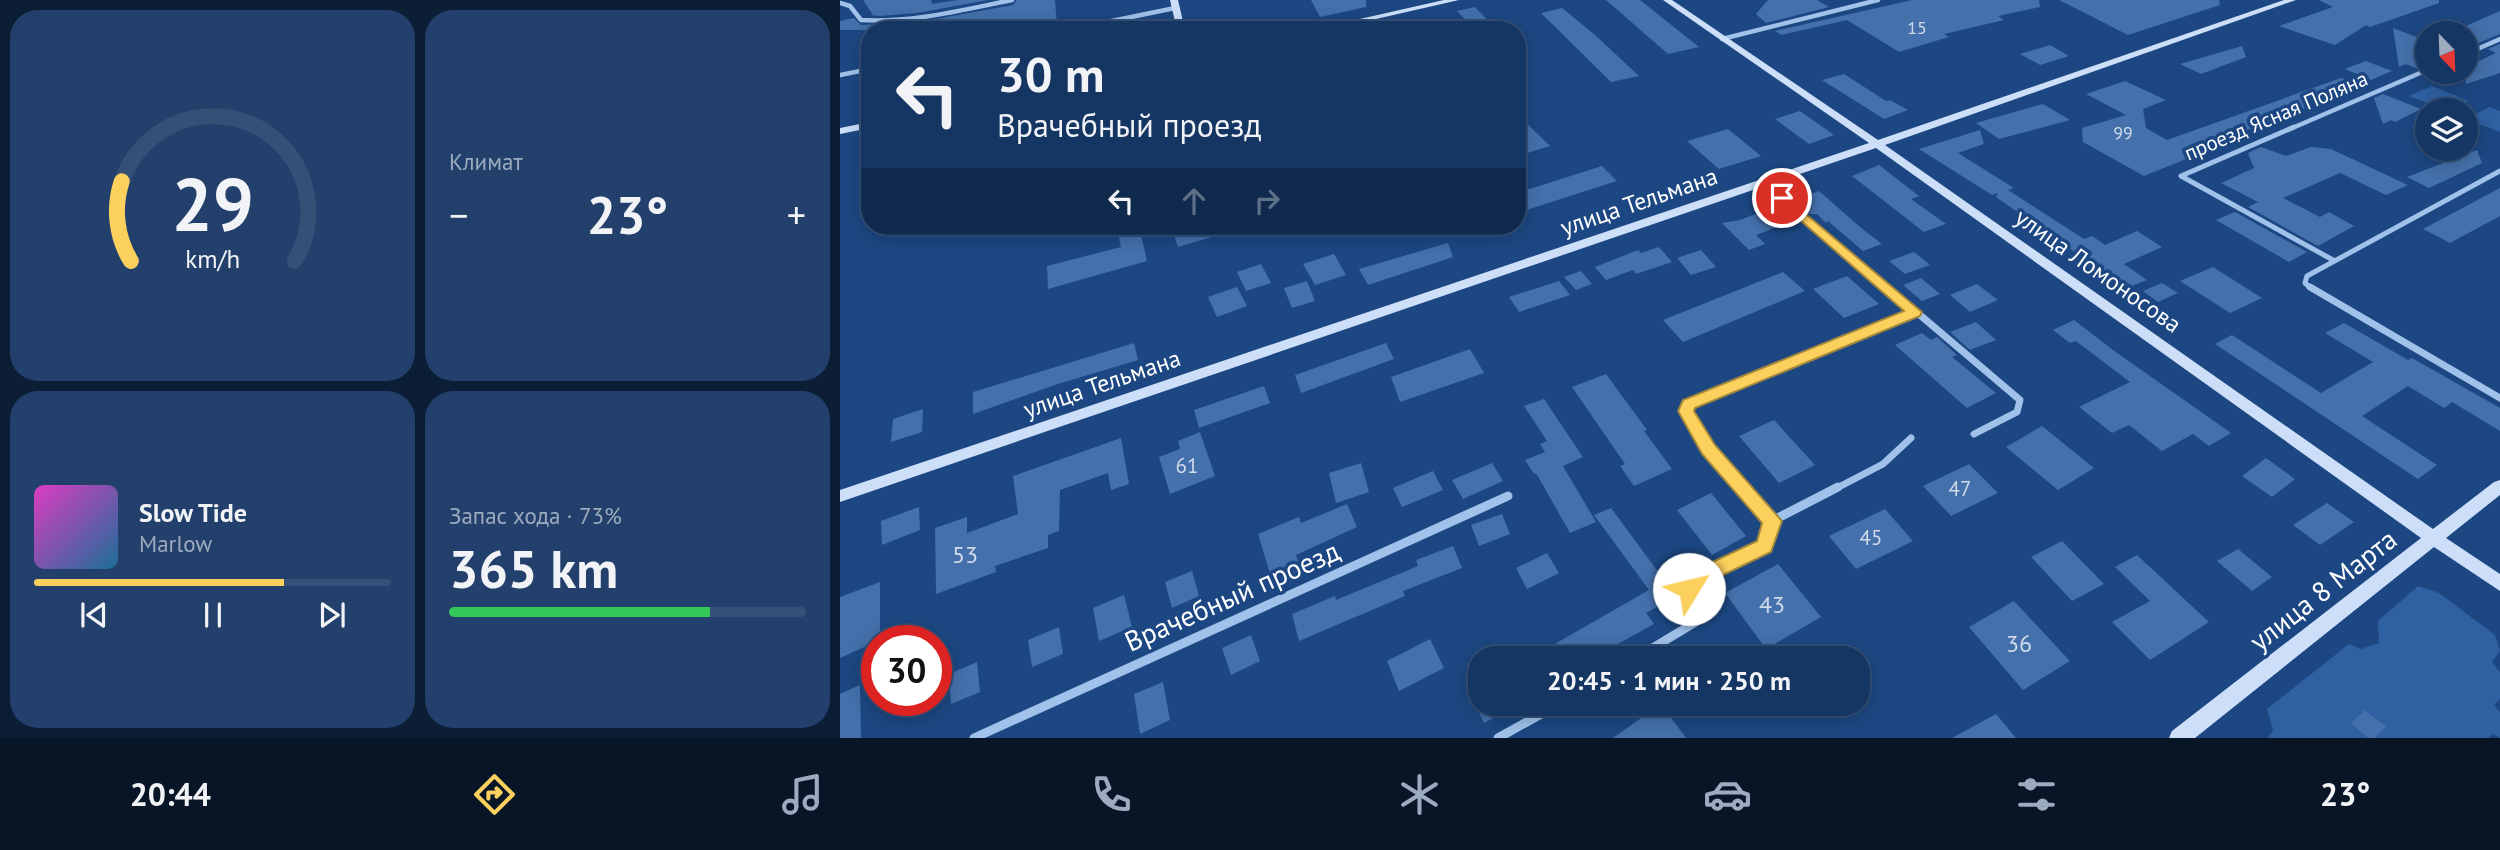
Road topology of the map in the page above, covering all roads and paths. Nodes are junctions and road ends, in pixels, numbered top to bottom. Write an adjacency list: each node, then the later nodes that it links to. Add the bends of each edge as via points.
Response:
1 (1012, 0): 7 (street, via 872,21 860,20 850,5)
2 (1455, 0): 10 (street)
3 (1667, 0): 11 (street, улица Ломоносова)
4 (1878, 0): 11 (street)
5 (2292, 0): 19 (street, улица Тельмана)
6 (1175, 2): 8 (street); 9 (street)
7 (840, 3)
8 (1102, 21)
9 (1179, 21)
10 (1357, 21)
11 (1721, 39): 19 (street, улица Ломоносова)
12 (2500, 39): 13 (street)
13 (2478, 49)
14 (861, 71): 15 (street)
15 (840, 75)
16 (2415, 76): 22 (street, проезд Ясная Поляна, via 2182,176)
17 (861, 127): 18 (street)
18 (840, 131)
19 (1877, 144): 21 (street, улица Тельмана); 31 (street, улица Ломоносова)
20 (2500, 171): 22 (street)
21 (1763, 182): 23 (street); 28 (street, улица Тельмана)
22 (2333, 260): 24 (street, via 2307,276 2305,283)
23 (1914, 312): 25 (street, via 2020,400 2017,412); 30 (street, via 1689,404 1686,411 1709,449)
24 (2500, 398)
25 (1974, 434)
26 (1911, 438): 30 (street, via 1883,464)
27 (2500, 486): 31 (street, улица 8 Марта)
28 (840, 496)
29 (1508, 496): 35 (street, Врачебный проезд)
30 (1772, 521): 33 (street, via 1765,547 1692,581 1689,589 1701,610 1699,620)
31 (2434, 538): 32 (street, улица Ломоносова); 37 (street, улица 8 Марта)
32 (2500, 583)
33 (1656, 646)
34 (1537, 716): 36 (street)
35 (974, 738)
36 (1498, 738)
37 (2179, 738)

